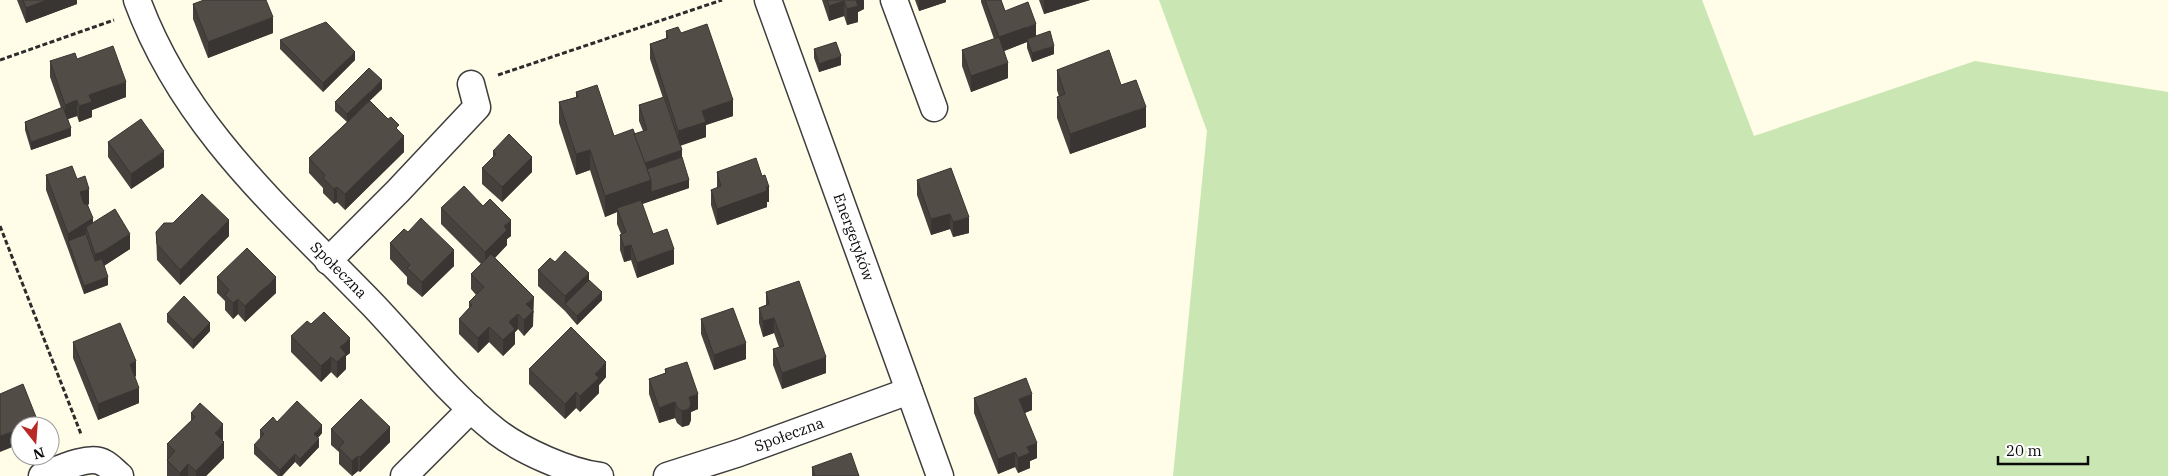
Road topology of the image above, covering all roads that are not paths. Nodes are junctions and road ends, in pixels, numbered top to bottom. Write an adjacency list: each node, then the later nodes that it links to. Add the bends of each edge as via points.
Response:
1 (768, 0): 7 (street, Energetyków)
2 (894, 0): 5 (street)
3 (139, 5): 6 (street, Społeczna, via 181,90 216,141)
4 (472, 84): 6 (street, via 478,107)
5 (934, 108)
6 (328, 261): 8 (street, Społeczna)
7 (909, 391): 13 (street, Społeczna); 14 (street, Energetyków)
8 (471, 409): 11 (street); 12 (street, Społeczna, via 498,433 546,460)
9 (42, 476): 10 (street, via 91,460 104,462)
10 (120, 476)
11 (404, 476)
12 (600, 476)
13 (667, 476)
14 (940, 476)

